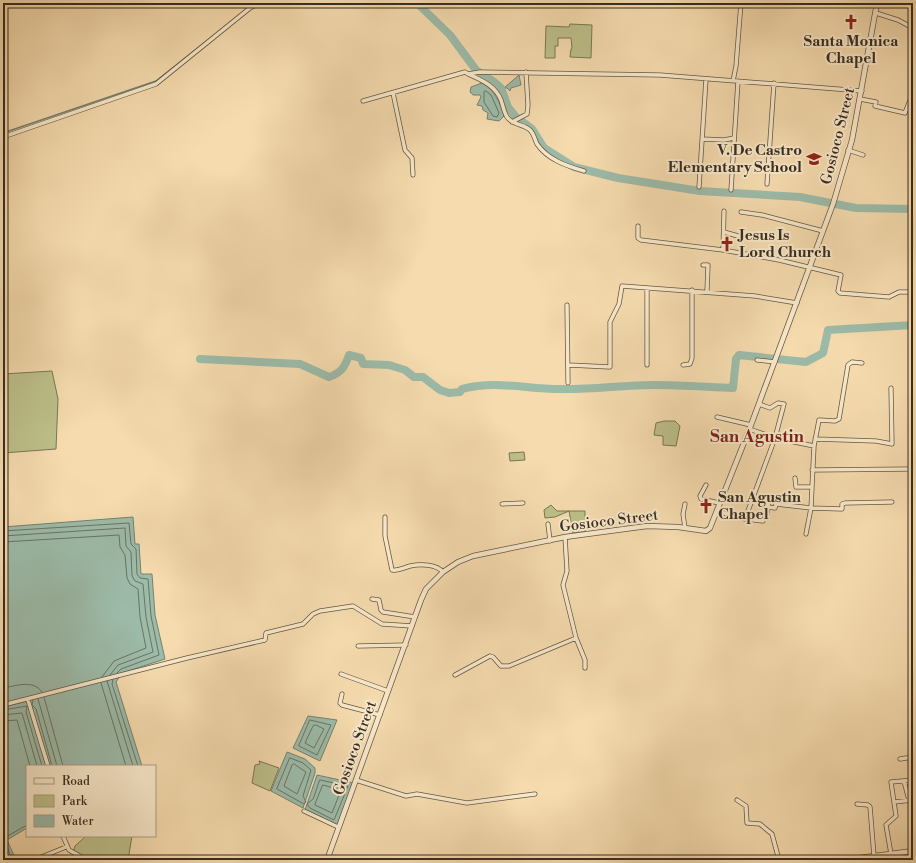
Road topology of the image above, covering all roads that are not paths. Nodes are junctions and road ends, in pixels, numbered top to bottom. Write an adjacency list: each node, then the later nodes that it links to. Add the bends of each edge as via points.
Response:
1 (260, 3): 19 (street, via 250,8 156,84)
2 (741, 3): 10 (street)
3 (870, 3): 4 (street)
4 (877, 4): 5 (street, Gosioco Street)
5 (876, 13): 6 (street); 13 (street, Gosioco Street)
6 (913, 28)
7 (526, 72): 8 (street); 9 (street, via 660,75); 18 (street, via 527,114)
8 (470, 74): 15 (street, via 465,72); 18 (street, via 493,89)
9 (706, 79): 10 (street); 21 (street)
10 (733, 81): 11 (street)
11 (738, 81): 12 (street); 20 (street)
12 (774, 83): 13 (street); 26 (street)
13 (862, 91): 16 (street, Gosioco Street)
14 (913, 93): 16 (street, via 905,113 875,106 876,102)
15 (393, 94): 17 (street); 25 (street, via 405,150 412,158)
16 (860, 99): 22 (street, Gosioco Street)
17 (363, 101)
18 (512, 122): 24 (street, via 522,124 530,130 537,144 550,156 564,165)
19 (3, 137)
20 (734, 138): 21 (street); 28 (street)
21 (702, 139): 27 (street)
22 (848, 150): 23 (street); 32 (street, Gosioco Street, via 837,194)
23 (863, 155)
24 (584, 171)
25 (413, 175)
26 (766, 184)
27 (699, 187)
28 (731, 190)
29 (724, 212): 33 (street)
30 (741, 212): 32 (street)
31 (638, 226): 35 (street, via 638,238 641,240)
32 (823, 231): 37 (street, Gosioco Street)
33 (724, 232): 34 (street); 35 (street)
34 (738, 236)
35 (723, 250): 37 (street)
36 (703, 265): 40 (street, via 708,265)
37 (811, 266): 41 (street, via 841,275 838,291 840,293 889,297 899,292); 42 (street, Gosioco Street)
38 (648, 288): 39 (street); 48 (street, via 622,286 619,304 610,322 610,367); 49 (street)
39 (692, 290): 40 (street); 47 (street, via 692,358 690,364)
40 (707, 291): 42 (street, via 768,297)
41 (913, 292)
42 (797, 303): 45 (street, Gosioco Street)
43 (567, 305): 48 (street)
44 (757, 360): 45 (street)
45 (776, 360): 52 (street, Gosioco Street)
46 (862, 363): 56 (street, via 852,362 848,365 840,418 838,421 819,420)
47 (683, 364)
48 (569, 365): 50 (street)
49 (646, 365)
50 (568, 383)
51 (891, 388): 56 (street, via 892,444)
52 (759, 404): 54 (street, Gosioco Street); 55 (street, via 770,408 778,403 784,404)
53 (717, 417): 54 (street)
54 (750, 427): 55 (street); 66 (street, Gosioco Street)
55 (775, 438): 57 (street); 63 (street)
56 (815, 438): 57 (street)
57 (814, 446): 58 (street)
58 (812, 470): 59 (street); 62 (street)
59 (913, 470)
60 (795, 478): 62 (street, via 796,487)
61 (706, 485): 66 (street, via 701,498)
62 (812, 487): 70 (street)
63 (751, 499): 69 (street, via 769,502); 73 (street)
64 (892, 502): 70 (street, via 844,503 841,509)
65 (523, 503): 67 (street)
66 (719, 503): 71 (street, Gosioco Street)
67 (502, 504)
68 (685, 504): 75 (street)
69 (768, 507): 70 (street, via 775,508 776,504); 73 (street, via 764,520)
70 (811, 508): 76 (street)
71 (716, 511): 73 (street); 75 (street, Gosioco Street, via 708,530)
72 (386, 517): 79 (street, via 385,536 392,570 402,570 411,566 435,566)
73 (745, 520)
74 (548, 524): 78 (street)
75 (685, 528): 77 (street, Gosioco Street, via 648,526)
76 (806, 534)
77 (565, 538): 78 (street, Gosioco Street); 83 (street, via 567,571 563,584)
78 (550, 541): 79 (street, Gosioco Street, via 469,557)
79 (443, 572): 81 (street, Gosioco Street, via 426,589)
80 (372, 599): 81 (street, via 380,600 383,612)
81 (415, 616): 82 (street, Gosioco Street)
82 (412, 626): 84 (street, Gosioco Street); 91 (street, via 382,624 353,606 320,611 303,624 266,633 265,640)
83 (576, 638): 86 (street, via 585,660); 88 (street, via 509,666 501,666 490,656)
84 (406, 645): 85 (street); 89 (street, Gosioco Street)
85 (358, 646)
86 (585, 668)
87 (341, 674): 89 (street)
88 (455, 675)
89 (388, 691): 93 (street, Gosioco Street)
90 (342, 694): 93 (street, via 342,705)
91 (28, 700): 92 (street); 96 (street)
92 (3, 705)
93 (380, 715): 97 (street, Gosioco Street)
94 (913, 757): 95 (street)
95 (900, 759)
96 (48, 765)
97 (356, 780): 100 (street, via 406,796 417,794 467,803); 106 (street, Gosioco Street)
98 (913, 780): 99 (street)
99 (904, 781): 102 (street); 103 (street, via 891,782)
100 (536, 794)
101 (737, 800): 115 (street, via 746,806 747,823 760,824 772,834)
102 (911, 800): 103 (street)
103 (894, 802): 110 (street, via 896,816 886,825)
104 (857, 804): 111 (street, via 868,804 870,807)
105 (304, 811): 106 (street)
106 (338, 827): 114 (street, Gosioco Street)
107 (63, 837): 108 (street)
108 (66, 846): 112 (street); 113 (street)
109 (913, 851): 110 (street)
110 (891, 854): 111 (street)
111 (874, 856): 116 (street)
112 (34, 860)
113 (87, 860)
114 (327, 860)
115 (779, 860)
116 (844, 860)

